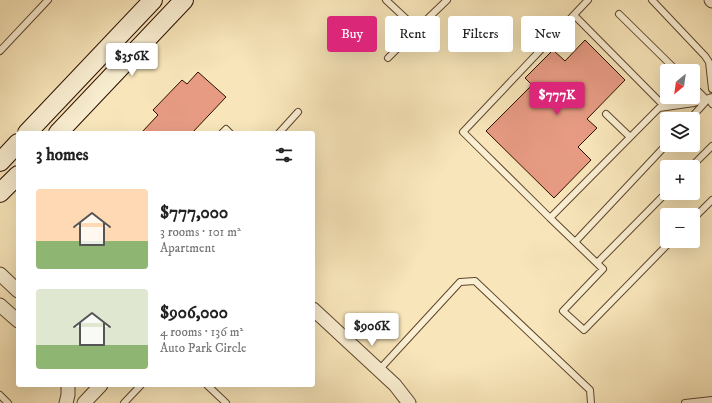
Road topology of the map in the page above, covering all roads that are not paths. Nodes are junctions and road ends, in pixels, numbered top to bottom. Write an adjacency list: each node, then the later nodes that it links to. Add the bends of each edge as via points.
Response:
1 (48, 0): 12 (lane)
2 (153, 0): 23 (main road)
3 (184, 0): 24 (main road)
4 (386, 0): 10 (lane)
5 (447, 0): 11 (lane)
6 (588, 0): 9 (lane)
7 (652, 0): 16 (lane, via 705,56 709,62)
8 (619, 14): 15 (lane)
9 (574, 15): 19 (lane); 37 (lane, via 463,132)
10 (403, 16)
11 (430, 16)
12 (0, 51)
13 (394, 52): 14 (lane)
14 (388, 58)
15 (670, 64)
16 (712, 88)
17 (700, 92): 18 (lane)
18 (710, 100): 19 (lane); 21 (lane)
19 (665, 107): 26 (lane, via 659,108)
20 (298, 112): 25 (lane)
21 (697, 112)
22 (606, 114): 26 (lane)
23 (29, 131)
24 (60, 131)
25 (281, 131)
26 (630, 138): 37 (lane)
27 (16, 145): 31 (main road)
28 (712, 146): 30 (lane)
29 (660, 151): 38 (lane)
30 (699, 160)
31 (0, 162)
32 (16, 176): 33 (main road)
33 (0, 193)
34 (660, 199): 40 (lane)
35 (712, 200): 36 (lane)
36 (700, 212)
37 (550, 218): 38 (lane)
38 (575, 242): 40 (lane)
39 (664, 248): 40 (lane, via 584,330 564,311 603,268)
40 (597, 263)
41 (0, 274): 42 (street)
42 (16, 289)
43 (0, 305): 45 (street)
44 (315, 311): 46 (street)
45 (16, 319)
46 (378, 370): 58 (street, via 395,385); 59 (lane, via 460,282 475,281 590,390)
47 (68, 387): 54 (street)
48 (99, 387): 55 (street)
49 (139, 387): 56 (lane)
50 (209, 387): 57 (lane)
51 (0, 395): 53 (lane)
52 (712, 400): 60 (lane)
53 (8, 403)
54 (66, 403)
55 (84, 403)
56 (124, 403)
57 (226, 403)
58 (409, 403)
59 (591, 403)
60 (685, 403)

